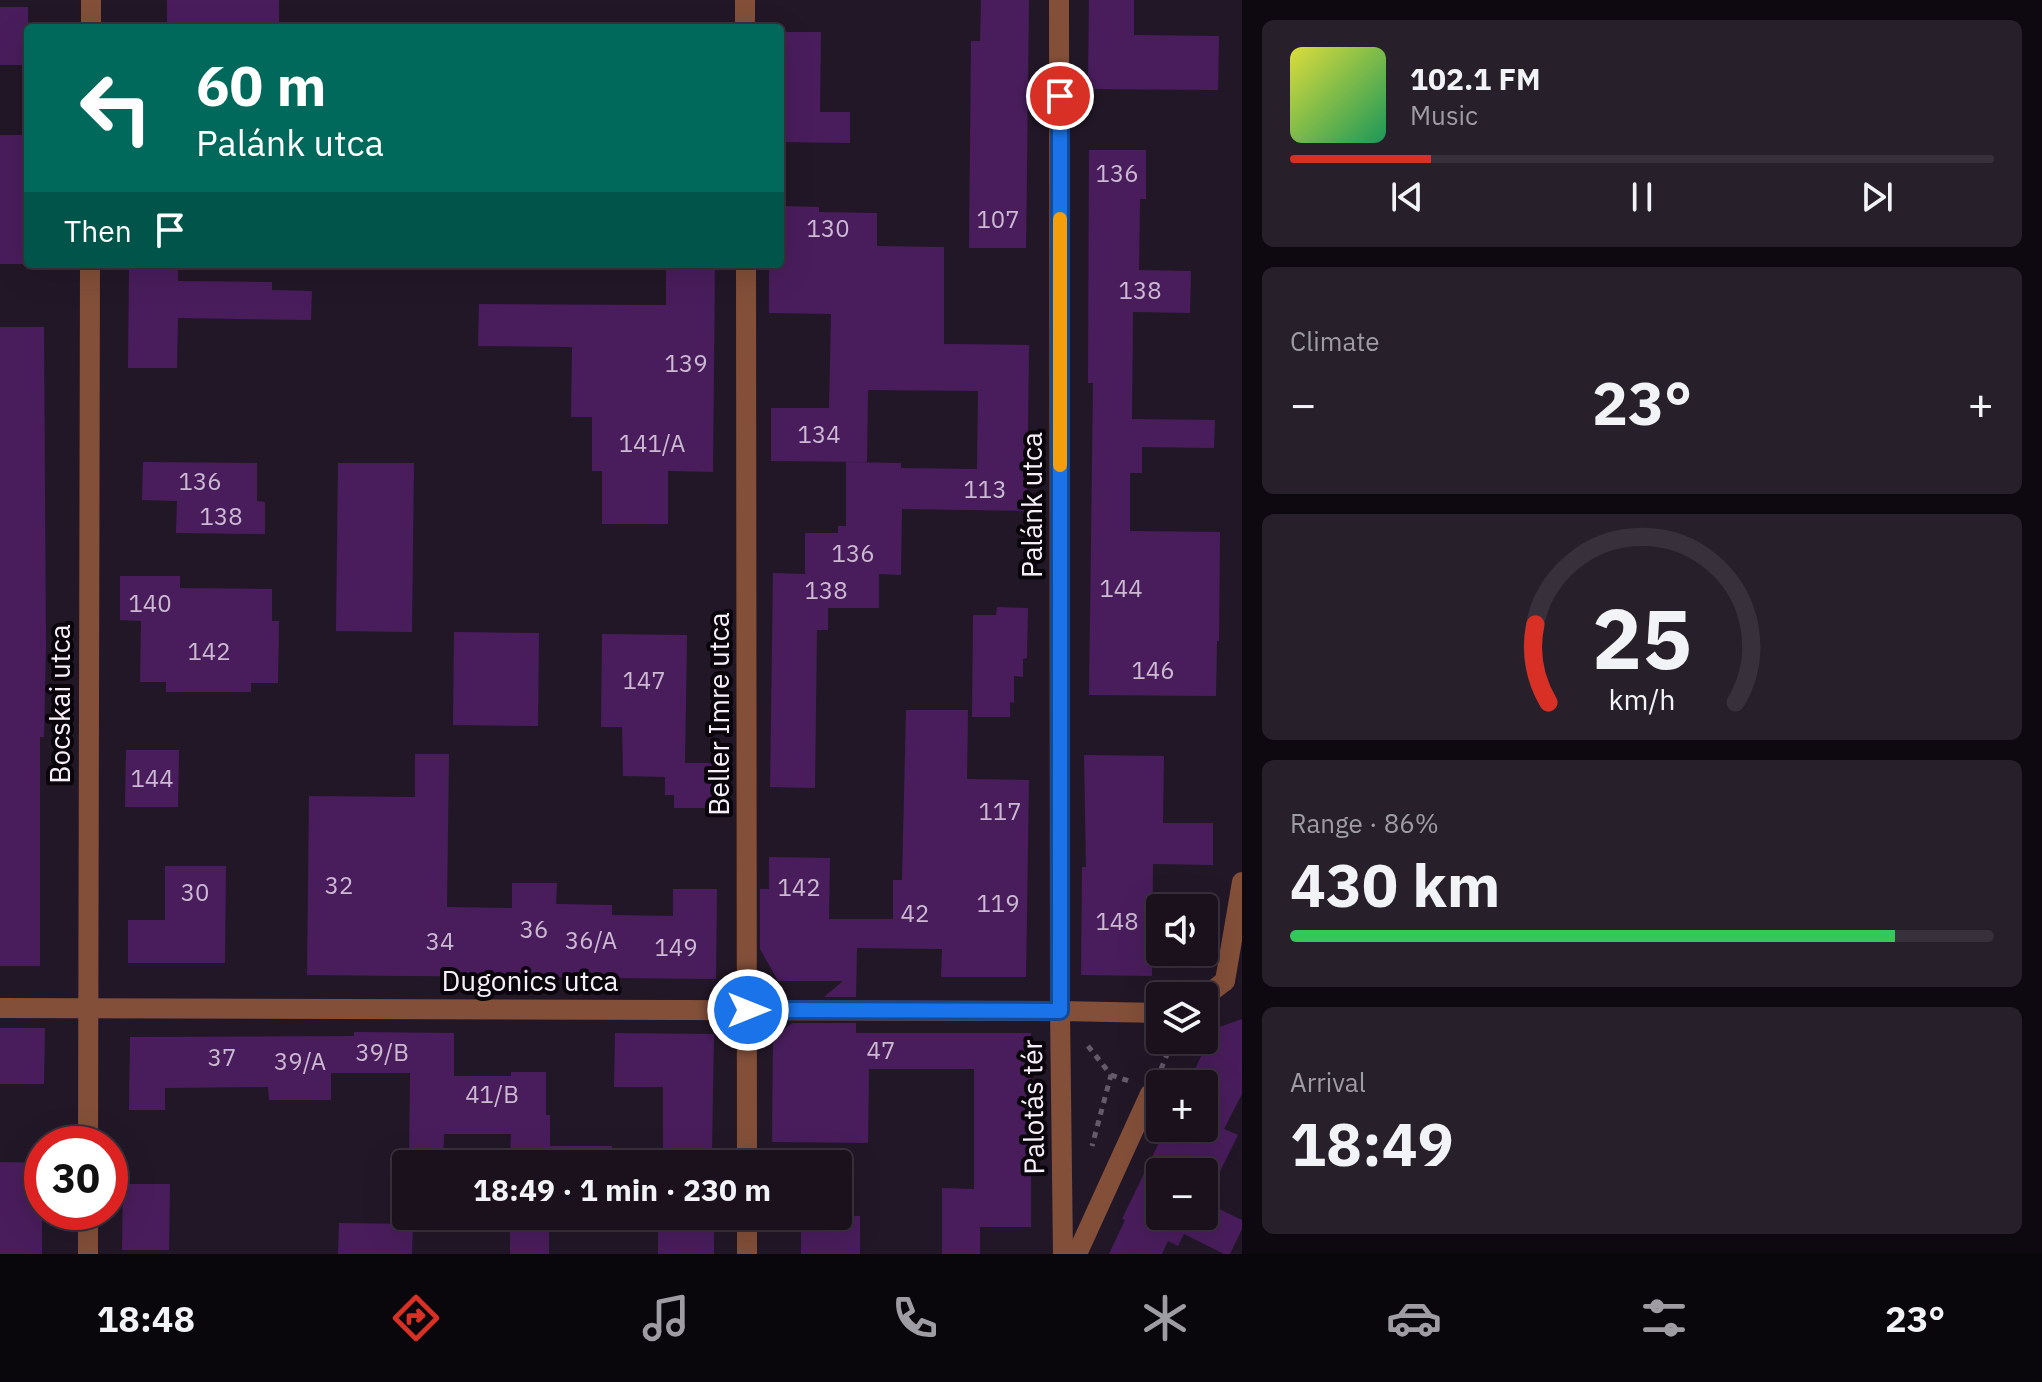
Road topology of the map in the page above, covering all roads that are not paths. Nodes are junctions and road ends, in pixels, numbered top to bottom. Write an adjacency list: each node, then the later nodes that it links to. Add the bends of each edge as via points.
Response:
1 (91, 0): 4 (street)
2 (745, 0): 5 (street)
3 (1059, 0): 13 (street, Palánk utca)
4 (91, 24)
5 (745, 24)
6 (90, 268): 11 (street, Bocskai utca)
7 (746, 268): 12 (street, Beller Imre utca)
8 (1242, 882): 9 (street)
9 (1233, 985)
10 (0, 1008): 11 (street, Dugonics utca)
11 (87, 1009): 12 (street, Dugonics utca); 16 (street, Bocskai utca)
12 (748, 1010): 13 (street, Dugonics utca); 17 (street, Beller Imre utca)
13 (1060, 1011): 14 (street, Palotás tér); 22 (street, Palotás tér)
14 (1146, 1013)
15 (1146, 1103): 23 (street)
16 (88, 1126)
17 (747, 1150)
18 (88, 1230): 20 (street)
19 (747, 1230): 21 (street)
20 (88, 1254)
21 (747, 1254)
22 (1063, 1254)
23 (1077, 1254)

